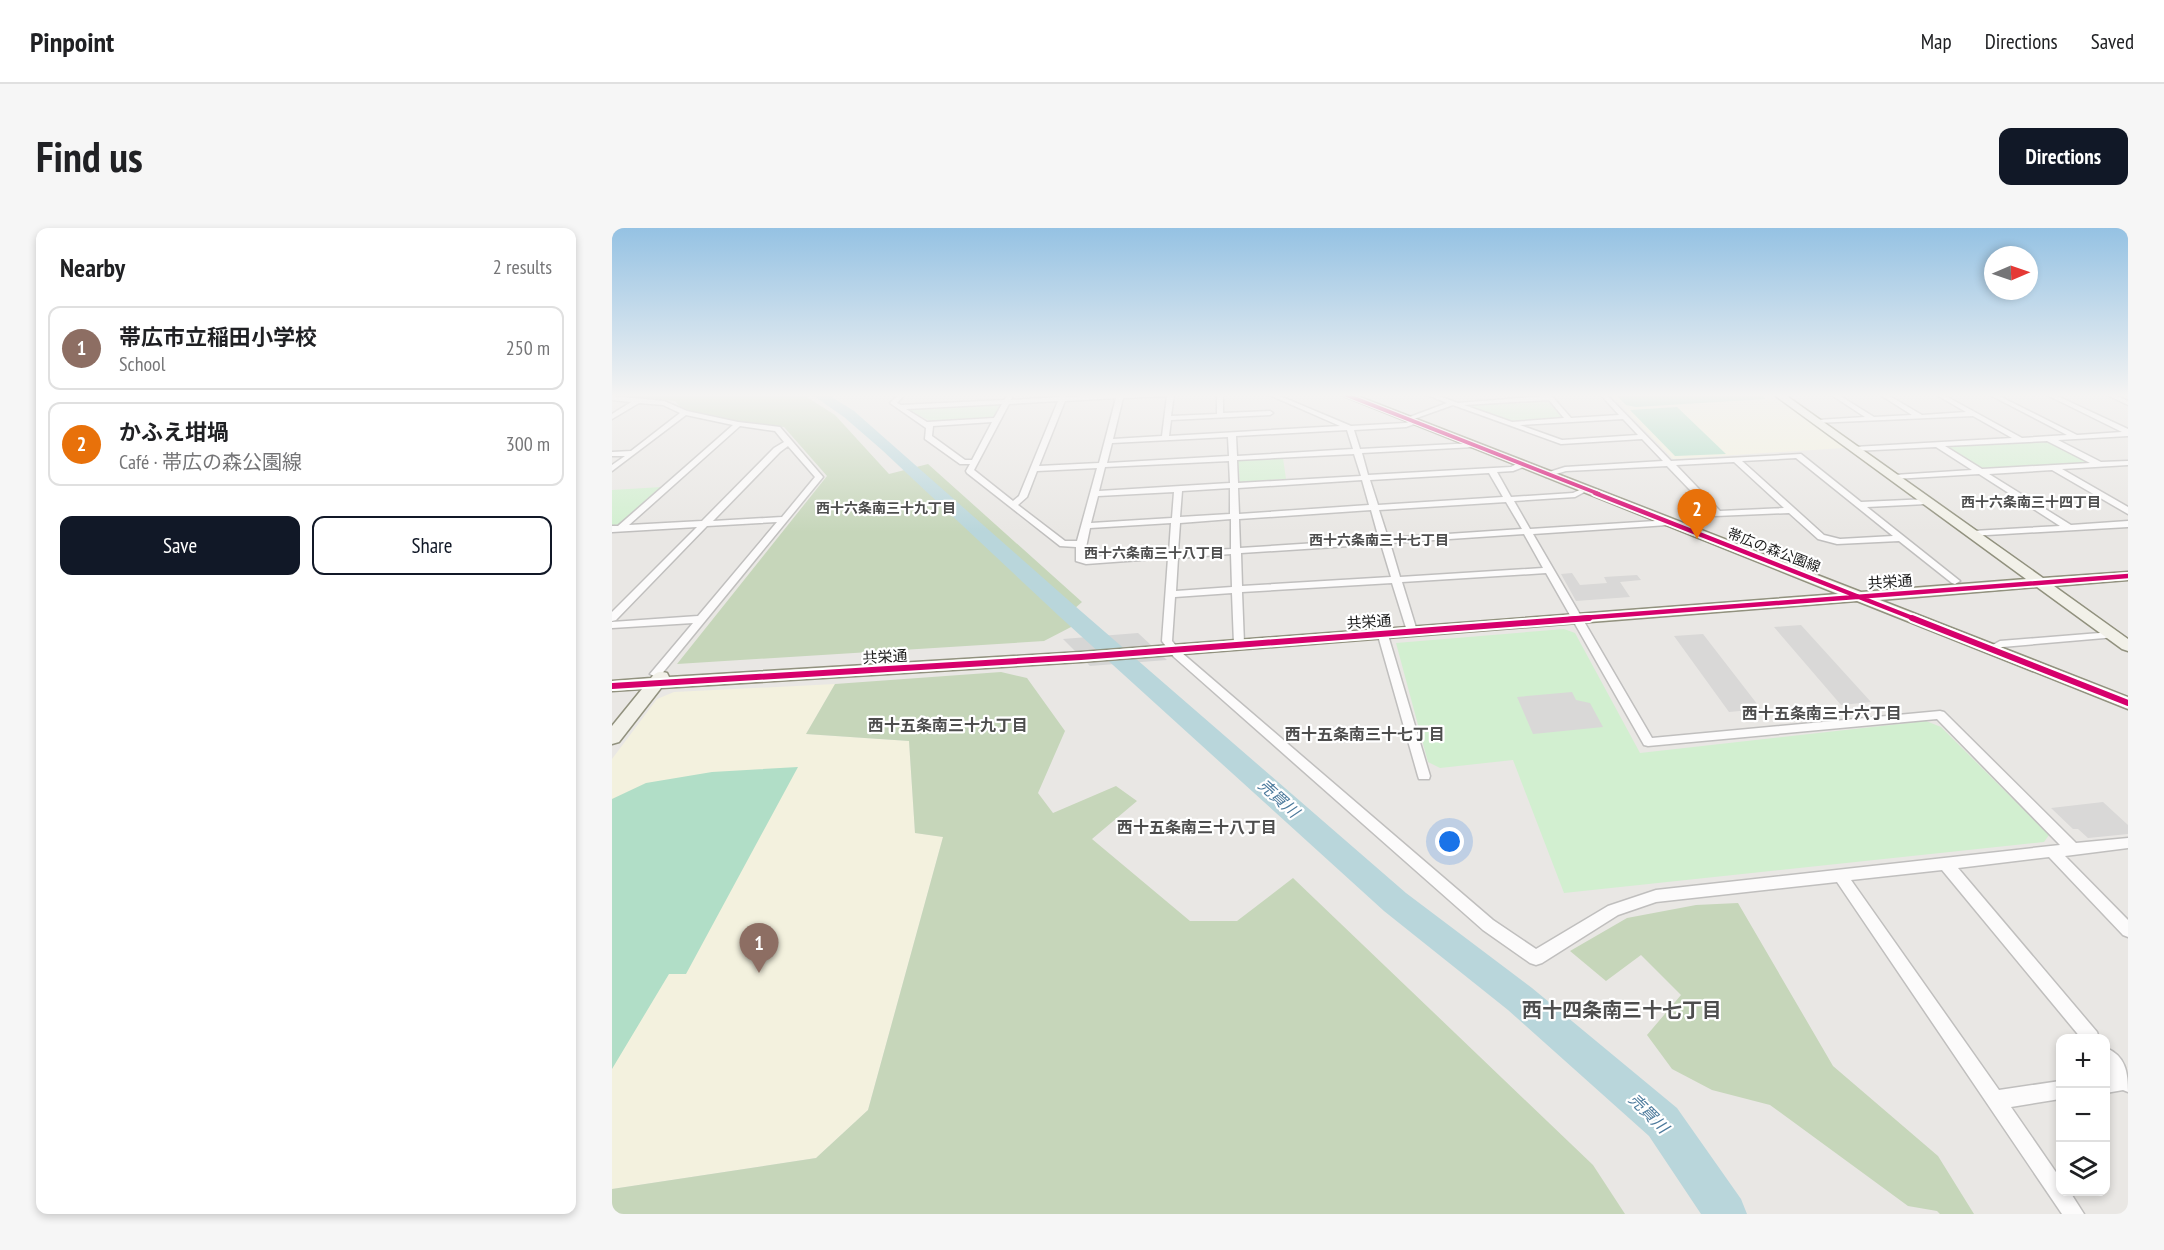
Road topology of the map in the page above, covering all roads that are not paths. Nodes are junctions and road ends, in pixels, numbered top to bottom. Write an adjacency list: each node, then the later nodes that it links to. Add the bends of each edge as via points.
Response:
1 (650, 440): 22 (street)
2 (719, 440): 59 (street)
3 (932, 440): 26 (street, via 963,462)
4 (986, 440): 26 (street)
5 (1046, 440): 34 (street)
6 (1122, 440): 16 (street)
7 (1232, 440): 24 (street)
8 (1354, 440): 21 (street)
9 (1461, 440): 18 (street, 帯広の森公園線)
10 (1556, 440): 11 (street)
11 (1595, 440)
12 (1648, 440): 27 (street)
13 (1842, 440): 20 (street)
14 (2021, 440): 19 (street)
15 (2053, 440): 29 (street)
16 (1108, 441): 31 (street)
17 (787, 442): 52 (street, via 819,477); 55 (street)
18 (1474, 445): 21 (street); 28 (street, 帯広の森公園線)
19 (1938, 445): 20 (street); 36 (street)
20 (1854, 449): 39 (street)
21 (1357, 451): 24 (street); 38 (street)
22 (633, 453): 23 (street); 33 (street)
23 (612, 454)
24 (1232, 458): 31 (street); 40 (street)
25 (1736, 460): 27 (street); 46 (street, via 1798,456); 49 (street)
26 (973, 462): 47 (street, via 970,471)
27 (1670, 463): 37 (street, via 1564,469); 49 (street, via 1718,514)
28 (1523, 464): 35 (street, via 1513,469); 37 (street, 帯広の森公園線)
29 (2098, 464): 30 (street); 32 (street)
30 (2126, 464)
31 (1101, 465): 34 (street); 43 (street)
32 (2051, 467): 36 (street); 50 (street)
33 (612, 469)
34 (1034, 469): 47 (street, via 1023,497)
35 (1492, 470): 38 (street); 44 (street)
36 (1981, 472): 39 (street); 58 (street)
37 (1550, 475): 42 (street, 帯広の森公園線)
38 (1366, 477): 40 (street); 48 (street)
39 (1893, 477): 45 (street)
40 (1233, 486): 41 (street); 51 (street)
41 (1178, 489): 43 (street); 53 (street)
42 (1586, 489): 44 (street, via 1575,495); 54 (street, 帯広の森公園線)
43 (1094, 494): 57 (street)
44 (1509, 500): 48 (street); 60 (street)
45 (1926, 501): 46 (street); 61 (street)
46 (1859, 505): 63 (street)
47 (1013, 506): 65 (street, via 1063,544)
48 (1374, 508): 51 (street); 64 (street)
49 (1791, 510): 63 (street, via 1831,541)
50 (2128, 511)
51 (1234, 516): 53 (street); 66 (street)
52 (784, 519): 55 (street); 79 (street)
53 (1175, 520): 57 (street); 67 (street)
54 (1668, 522): 60 (street); 74 (street, 帯広の森公園線)
55 (706, 523): 59 (street); 78 (street)
56 (2128, 524): 58 (street)
57 (1086, 526): 65 (street)
58 (2070, 528): 61 (street)
59 (616, 529): 62 (street)
60 (1528, 531): 64 (street); 68 (street)
61 (1973, 534): 71 (street)
62 (612, 537)
63 (1899, 538): 72 (street)
64 (1384, 541): 66 (street); 70 (street)
65 (1082, 544): 67 (street, via 1079,559 1086,561)
66 (1236, 551): 67 (street); 73 (street)
67 (1172, 555): 75 (street)
68 (1550, 570): 70 (street); 77 (street)
69 (2126, 575): 71 (street, 共栄通)
70 (1395, 579): 73 (street); 81 (street)
71 (2034, 579): 72 (street, 共栄通); 76 (street, 共栄通); 83 (street)
72 (1954, 581): 74 (street, 共栄通)
73 (1236, 589): 75 (street); 84 (street)
74 (1842, 590): 76 (street, 帯広の森公園線); 77 (street, 共栄通)
75 (1169, 594): 85 (street)
76 (1859, 597): 77 (street, 共栄通); 87 (street, 帯広の森公園線)
77 (1576, 614): 81 (street, 共栄通); 95 (street, via 1648,742 1940,715)
78 (612, 618)
79 (702, 619): 80 (street); 89 (street)
80 (612, 625)
81 (1411, 627): 82 (street, 共栄通)
82 (1381, 629): 84 (street, 共栄通); 93 (street)
83 (2112, 635): 86 (street); 87 (street, via 2000,644)
84 (1238, 640): 85 (street, 共栄通)
85 (1161, 646): 89 (street, 共栄通); 98 (street, via 1488,925 1536,958 1632,902)
86 (2128, 646)
87 (1992, 648): 91 (street, 帯広の森公園線)
88 (612, 677): 89 (street, 共栄通)
89 (659, 677): 90 (street, 共栄通); 92 (street)
90 (612, 686)
91 (2128, 703)
92 (612, 737)
93 (1424, 776)
94 (2128, 843): 95 (street)
95 (2073, 849): 96 (street)
96 (2052, 851): 97 (street); 99 (street)
97 (1946, 864): 98 (street); 100 (street)
98 (1840, 875): 105 (street)
99 (2128, 930)
100 (2088, 1034)
101 (2110, 1061): 102 (street)
102 (2127, 1081): 103 (street)
103 (2110, 1083)
104 (2056, 1091): 105 (street)
105 (1994, 1100): 106 (street)
106 (2074, 1214)

